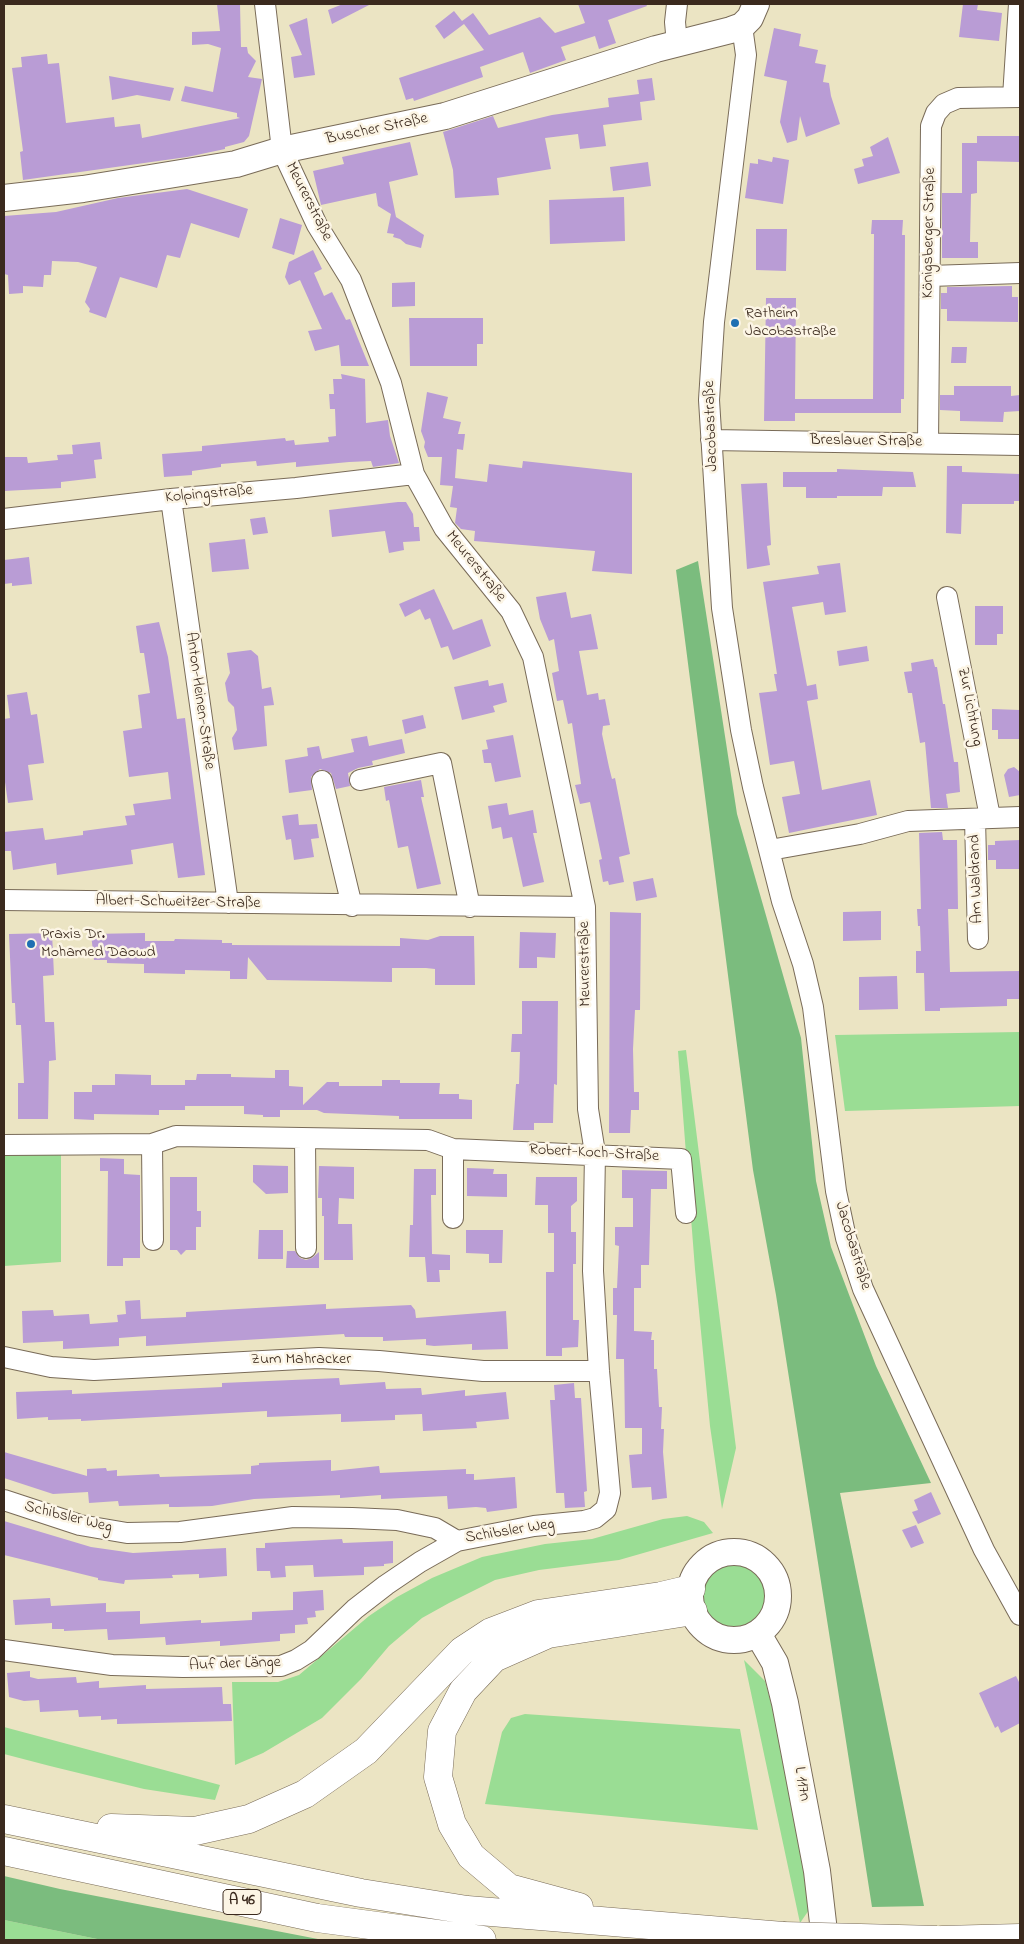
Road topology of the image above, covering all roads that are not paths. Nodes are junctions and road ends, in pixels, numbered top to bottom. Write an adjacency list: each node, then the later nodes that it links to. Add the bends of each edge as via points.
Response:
1 (265, 4): 8 (street, Meurerstraße)
2 (677, 4): 6 (street)
3 (756, 4): 5 (main road)
4 (1019, 4): 7 (street)
5 (742, 26): 6 (main road, Buscher Straße); 12 (street, Jacobastraße, via 746,55 714,322 708,400)
6 (677, 44): 8 (main road, Buscher Straße, via 445,116)
7 (1016, 97): 11 (street, Königsberger Straße, via 958,98 944,104 936,114 931,126)
8 (282, 150): 9 (main road, Buscher Straße, via 236,164 83,189); 15 (street, Meurerstraße, via 317,225 351,280 391,383)
9 (4, 198)
10 (1020, 273): 11 (street)
11 (930, 276): 13 (street, Königsberger Straße)
12 (711, 440): 13 (street, Breslauer Straße); 23 (street, Jacobastraße, via 722,608 729,663 753,787)
13 (928, 443): 14 (street, Breslauer Straße)
14 (1020, 445)
15 (414, 474): 16 (street, Kolpingstraße); 28 (street, Meurerstraße, via 444,528 511,611 533,657)
16 (171, 498): 17 (street, Kolpingstraße); 25 (street, Anton-Heinen-Straße)
17 (4, 519)
18 (948, 597): 22 (street, Zur Lichtung)
19 (360, 780): 27 (street, via 441,763)
20 (322, 781): 26 (street)
21 (1020, 817): 22 (street, Am Waldrand)
22 (982, 818): 23 (street, Am Waldrand, via 908,821 860,834); 29 (street, Am Waldrand)
23 (770, 850): 44 (street, Jacobastraße, via 813,1007 836,1191 846,1238 863,1289 980,1542)
24 (4, 900): 25 (street, Albert-Schweitzer-Straße)
25 (228, 903): 26 (street, Albert-Schweitzer-Straße)
26 (352, 906): 27 (street, Albert-Schweitzer-Straße)
27 (470, 907): 28 (street, Albert-Schweitzer-Straße)
28 (585, 907): 34 (street, Meurerstraße, via 588,1110)
29 (978, 938)
30 (305, 1140): 31 (street, Robert-Koch-Straße, via 176,1136); 33 (street, Robert-Koch-Straße, via 428,1140); 38 (street)
31 (152, 1144): 32 (street, Robert-Koch-Straße); 37 (street)
32 (4, 1145)
33 (453, 1149): 34 (street, Robert-Koch-Straße); 36 (street)
34 (595, 1153): 35 (street, Robert-Koch-Straße, via 681,1158); 40 (street, Schibsler Weg, via 593,1271)
35 (686, 1213)
36 (453, 1218)
37 (153, 1240)
38 (306, 1248)
39 (4, 1357): 40 (street, Zum Mahracker, via 51,1367 94,1370 319,1358 483,1371)
40 (599, 1371): 42 (street, Schibsler Weg, via 610,1493 606,1509 595,1518 584,1521 534,1526)
41 (4, 1500): 42 (street, Schibsler Weg, via 80,1525 128,1533 180,1532 293,1517 352,1518 397,1520 435,1528)
42 (457, 1541): 46 (street, Auf der Länge, via 386,1585 312,1650 281,1666 112,1665)
43 (692, 1600): 45 (main road, via 701,1625 713,1635 736,1640); 45 (main road, via 696,1574 707,1561 722,1554 738,1552 751,1555 772,1573 777,1586 775,1613); 48 (highway, via 661,1596 538,1614 491,1632 462,1651 366,1751 305,1794 249,1819 195,1831); 50 (highway, via 548,1634 494,1658 463,1691 442,1731 438,1777 452,1824 471,1856 509,1888 592,1911)
44 (1020, 1615)
45 (758, 1634): 53 (main road, L 117n, via 775,1663 786,1703 817,1871)
46 (4, 1650)
47 (4, 1819): 48 (highway, A 46)
48 (37, 1826): 50 (highway, A 46, via 361,1894 467,1910)
49 (4, 1851): 52 (highway, A 46, via 317,1918)
50 (783, 1936): 54 (highway, A 46, bridge)
51 (1020, 1938): 55 (highway)
52 (482, 1940)
53 (825, 1940)
54 (937, 1940)
55 (942, 1940)

